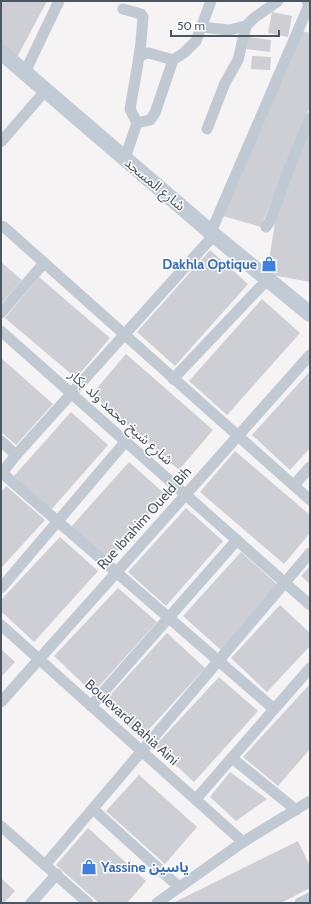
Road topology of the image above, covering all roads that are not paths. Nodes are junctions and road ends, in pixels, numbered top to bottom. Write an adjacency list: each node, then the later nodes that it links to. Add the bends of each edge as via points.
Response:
1 (59, 1): 11 (street)
2 (211, 1): 7 (street)
3 (278, 1): 6 (street)
4 (307, 1): 20 (street, via 309,5)
5 (123, 9): 9 (street, via 141,14 143,17)
6 (246, 26): 7 (street, via 229,30); 15 (street, via 238,60 225,83)
7 (201, 27): 10 (street, via 191,47)
8 (1, 52): 11 (street, شارع المسجد)
9 (139, 57): 10 (street, via 149,54); 14 (street, via 130,109)
10 (173, 60): 14 (street, via 155,113 150,120)
11 (25, 72): 12 (street, شارع المسجد)
12 (45, 91): 16 (street); 17 (street, شارع المسجد)
13 (310, 118): 19 (street)
14 (137, 123): 17 (street)
15 (207, 129)
16 (1, 142)
17 (125, 158): 20 (street, شارع المسجد)
18 (1, 226): 21 (street)
19 (266, 227)
20 (212, 234): 22 (street, شارع المسجد); 26 (street)
21 (44, 263): 23 (street); 26 (street)
22 (267, 280): 24 (street, شارع المسجد); 28 (street)
23 (1, 313)
24 (310, 314)
25 (1, 331): 29 (street, شارع شيخ محمد ولد بكار)
26 (125, 335): 28 (street); 29 (street)
27 (310, 355): 30 (street, Rue Ibrahim Oueld Bih)
28 (173, 379): 30 (street)
29 (72, 394): 32 (street, شارع شيخ محمد ولد بكار); 33 (street)
30 (238, 436): 36 (street); 37 (street, Rue Ibrahim Oueld Bih)
31 (1, 441): 33 (street)
32 (126, 441): 37 (street, شارع شيخ محمد ولد بكار); 39 (street)
33 (16, 455): 35 (street)
34 (310, 467): 36 (street)
35 (2, 473): 39 (street)
36 (294, 485): 38 (street)
37 (186, 494): 40 (street, شارع شيخ محمد ولد بكار); 42 (street, Rue Ibrahim Oueld Bih)
38 (310, 500)
39 (57, 521): 42 (street); 44 (street)
40 (237, 540): 43 (street, شارع شيخ محمد ولد بكار); 46 (street)
41 (310, 553): 43 (street)
42 (117, 572): 46 (street); 48 (street, Rue Ibrahim Oueld Bih)
43 (285, 583): 45 (street, شارع شيخ محمد ولد بكار); 49 (street)
44 (1, 588)
45 (310, 605)
46 (169, 618): 49 (street); 52 (street)
47 (1, 625): 48 (street, Boulevard Bahia Aini)
48 (39, 659): 51 (street, Rue Ibrahim Oueld Bih); 52 (street, Boulevard Bahia Aini)
49 (218, 661): 53 (street); 54 (street)
50 (310, 668): 53 (street)
51 (1, 702)
52 (91, 706): 54 (street, Boulevard Bahia Aini)
53 (274, 709): 55 (street)
54 (142, 751): 56 (street, Boulevard Bahia Aini); 58 (street)
55 (232, 758): 56 (street); 57 (street)
56 (196, 799): 61 (street, Boulevard Bahia Aini)
57 (304, 805): 59 (street); 61 (street)
58 (93, 809): 62 (street); 64 (street)
59 (310, 815)
60 (1, 826): 62 (street)
61 (243, 842): 64 (street)
62 (45, 865): 63 (street)
63 (57, 874): 66 (street); 67 (street)
64 (179, 887): 68 (street)
65 (310, 898): 69 (street)
66 (30, 903)
67 (88, 903)
68 (156, 903)
69 (300, 903)

